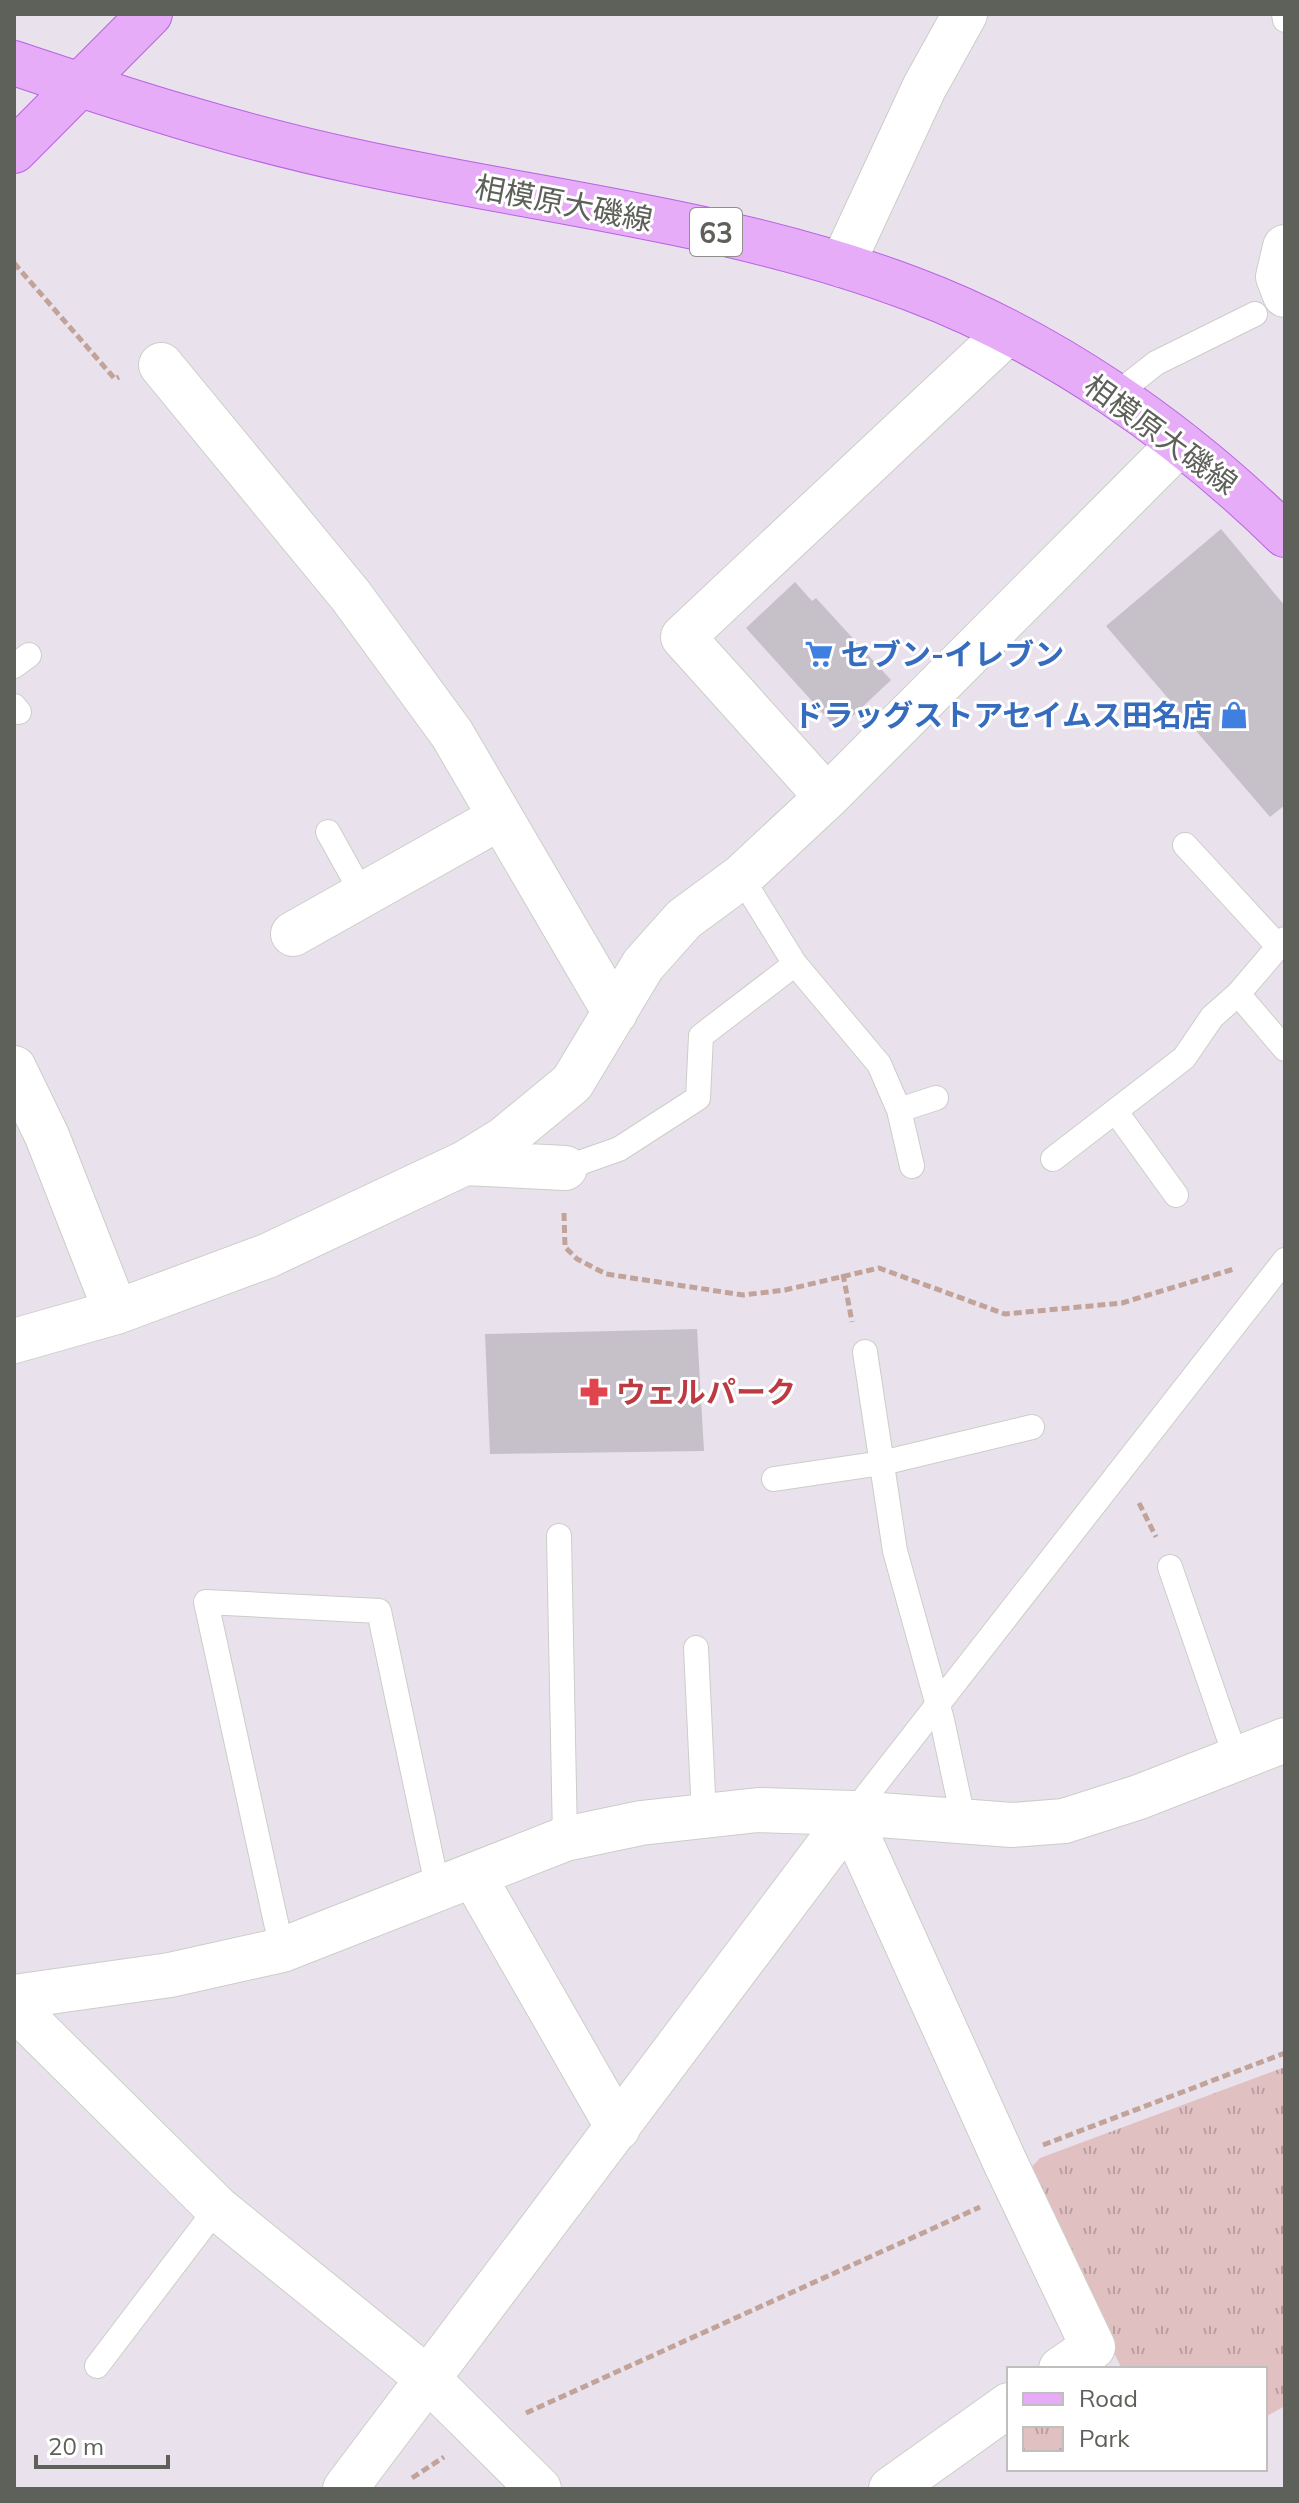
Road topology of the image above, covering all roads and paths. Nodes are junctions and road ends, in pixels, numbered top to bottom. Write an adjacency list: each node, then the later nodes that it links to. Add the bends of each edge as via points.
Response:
1 (150, 14): 4 (main road)
2 (965, 14): 8 (street, via 924,88)
3 (14, 63): 4 (main road, 相模原大磯線 / 63)
4 (79, 85): 5 (main road); 8 (main road, 相模原大磯線 / 63, via 350,161 711,231)
5 (14, 151)
6 (1285, 247): 9 (street)
7 (14, 263): 11 (path, via 115,379 143,360)
8 (842, 265): 10 (main road, 相模原大磯線 / 63, via 913,289)
9 (1270, 305): 12 (lane, via 1156,363)
10 (1007, 333): 12 (main road, 相模原大磯線 / 63); 15 (street, via 683,637)
11 (161, 365): 16 (street, via 351,596 452,734)
12 (1114, 396): 13 (main road, 相模原大磯線 / 63)
13 (1180, 443): 14 (main road, 相模原大磯線 / 63, via 1233,483); 15 (street)
14 (1285, 535)
15 (827, 797): 19 (street)
16 (499, 818): 20 (street); 25 (street)
17 (328, 832): 20 (lane)
18 (1185, 845): 22 (lane)
19 (741, 877): 23 (lane); 25 (street, via 684,919 643,965)
20 (363, 895): 21 (street)
21 (293, 934)
22 (1282, 942): 24 (lane)
23 (795, 964): 29 (lane, via 879,1064); 34 (lane, via 701,1036 698,1098 619,1149)
24 (1238, 994): 26 (lane); 30 (lane, via 1212,1017 1184,1058)
25 (615, 1013): 32 (street, via 572,1083 504,1139)
26 (1285, 1049)
27 (14, 1068): 39 (street, via 47,1136)
28 (936, 1098): 29 (lane)
29 (899, 1110): 33 (lane)
30 (1116, 1112): 31 (lane); 35 (lane)
31 (1053, 1159)
32 (465, 1163): 34 (street); 39 (street, via 267,1256)
33 (912, 1166)
34 (565, 1168): 38 (path, via 565,1247 606,1274 743,1295)
35 (1176, 1195)
36 (1285, 1260): 44 (lane)
37 (1240, 1267): 38 (path, via 1122,1303 1005,1314 879,1268)
38 (843, 1274): 41 (path, via 857,1351)
39 (116, 1312): 40 (street)
40 (14, 1341)
41 (865, 1352): 43 (lane)
42 (1032, 1427): 43 (lane)
43 (882, 1463): 45 (lane); 49 (lane, via 895,1551)
44 (1121, 1465): 47 (path); 49 (lane)
45 (774, 1479)
46 (559, 1536): 55 (lane)
47 (1170, 1567): 51 (lane)
48 (696, 1648): 53 (lane)
49 (937, 1702): 52 (lane); 54 (lane)
50 (1285, 1740): 51 (street)
51 (1236, 1758): 54 (street, via 1064,1821)
52 (853, 1813): 53 (street, via 758,1810); 54 (street); 61 (street); 62 (street, via 861,1843)
53 (704, 1816): 55 (street)
54 (964, 1823)
55 (565, 1839): 56 (street)
56 (456, 1883): 57 (street); 57 (lane, via 379,1611 206,1602); 61 (street)
57 (282, 1950): 58 (street, via 170,1975)
58 (14, 1997)
59 (14, 2007): 63 (street)
60 (1285, 2053): 62 (path)
61 (618, 2128): 66 (street)
62 (1011, 2175): 65 (street, via 1093,2347); 68 (path)
63 (217, 2208): 64 (lane); 66 (street)
64 (97, 2366)
65 (1064, 2367)
66 (428, 2379): 68 (street); 70 (street)
67 (1007, 2406): 72 (street)
68 (482, 2433): 69 (path); 71 (street)
69 (407, 2481)
70 (345, 2489)
71 (539, 2489)
72 (891, 2489)

